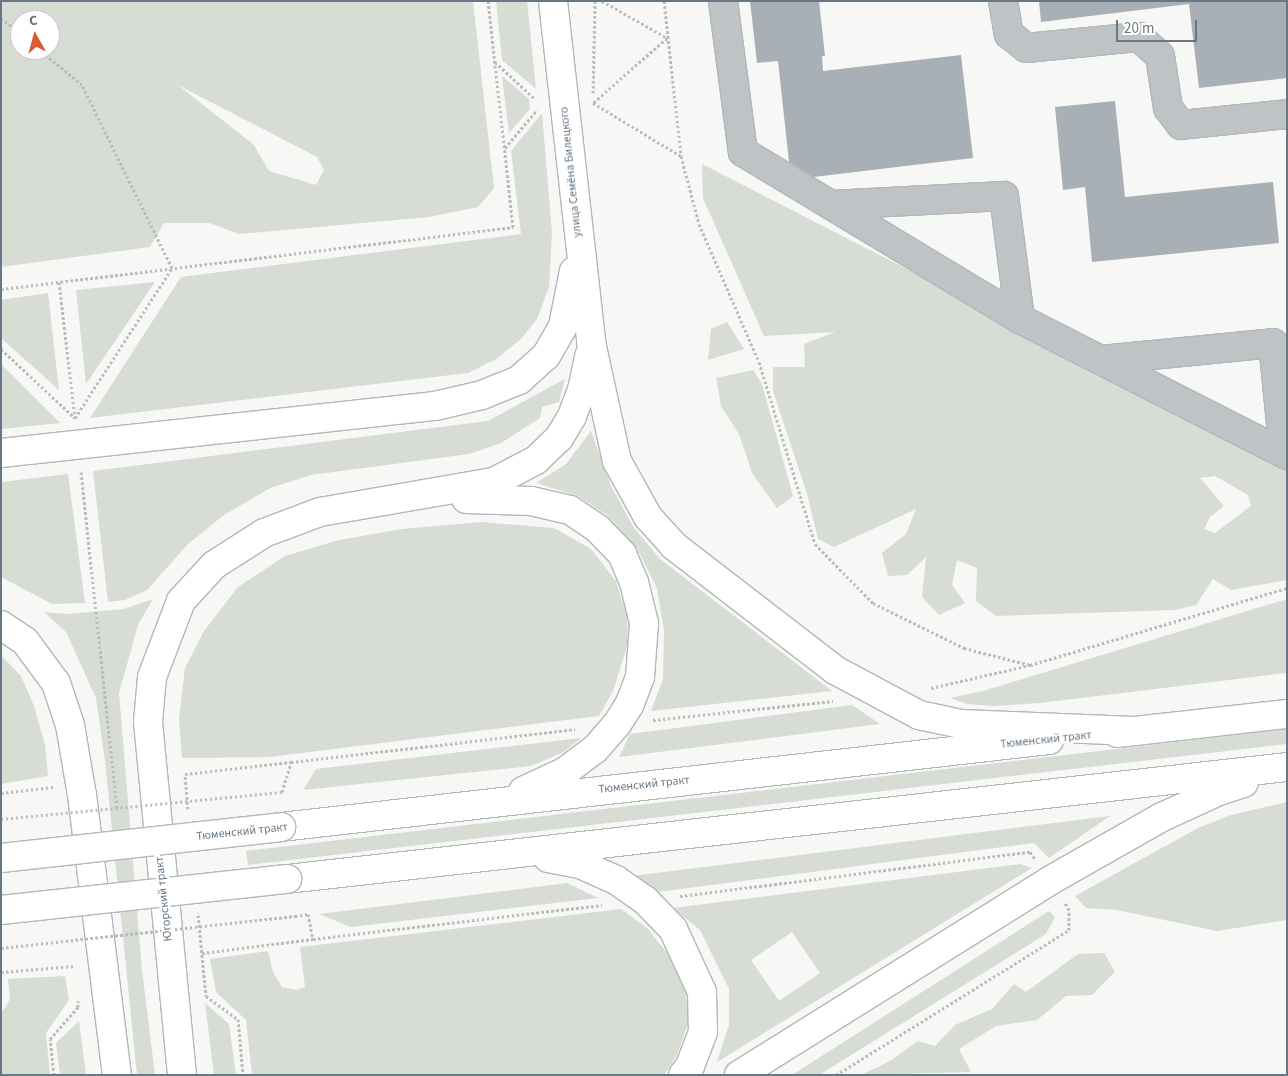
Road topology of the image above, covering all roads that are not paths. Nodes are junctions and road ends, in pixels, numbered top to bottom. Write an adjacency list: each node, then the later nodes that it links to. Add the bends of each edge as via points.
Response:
1 (553, 1): 6 (main road, улица Семёна Билецкого)
2 (723, 1): 5 (lane, via 743,152)
3 (1003, 1): 4 (lane, via 1009,34 1026,48 1139,37 1160,56 1168,108 1181,125)
4 (1287, 114)
5 (831, 205): 7 (lane); 7 (lane, via 1004,196)
6 (579, 243): 8 (main road, улица Семёна Билецкого); 10 (main road, via 563,326 546,356 519,380 482,395 435,406)
7 (1020, 318): 9 (lane)
8 (591, 342): 12 (main road, via 582,390 572,416 559,438 536,460 494,482); 15 (main road, via 617,461 648,517 674,546 835,670 878,696 919,715 961,724)
9 (1101, 360): 11 (lane); 11 (lane, via 1273,342)
10 (1, 453)
11 (1286, 454)
12 (385, 502): 18 (main road, via 489,498 531,501 570,510 598,528 622,554 634,582 644,623 640,677 629,705 595,749 564,772); 23 (main road, Югорский тракт, via 320,512 264,533 214,565 181,601 162,643 152,677 148,722)
13 (1, 625): 22 (main road, via 25,641 56,683 70,725 82,795)
14 (1287, 714): 15 (main road, Тюменский тракт)
15 (1135, 731): 18 (main road, Тюменский тракт)
16 (1287, 767): 19 (main road)
17 (1287, 773): 25 (main road, via 1219,791 1162,817 1051,880)
18 (503, 800): 20 (main road, Тюменский тракт, bridge)
19 (525, 853): 21 (main road, bridge); 24 (main road, via 580,864 616,880 645,900 674,929 702,992 703,1032 690,1066)
20 (1, 858)
21 (1, 910)
22 (117, 1075)
23 (182, 1075)
24 (683, 1075)
25 (740, 1075)

